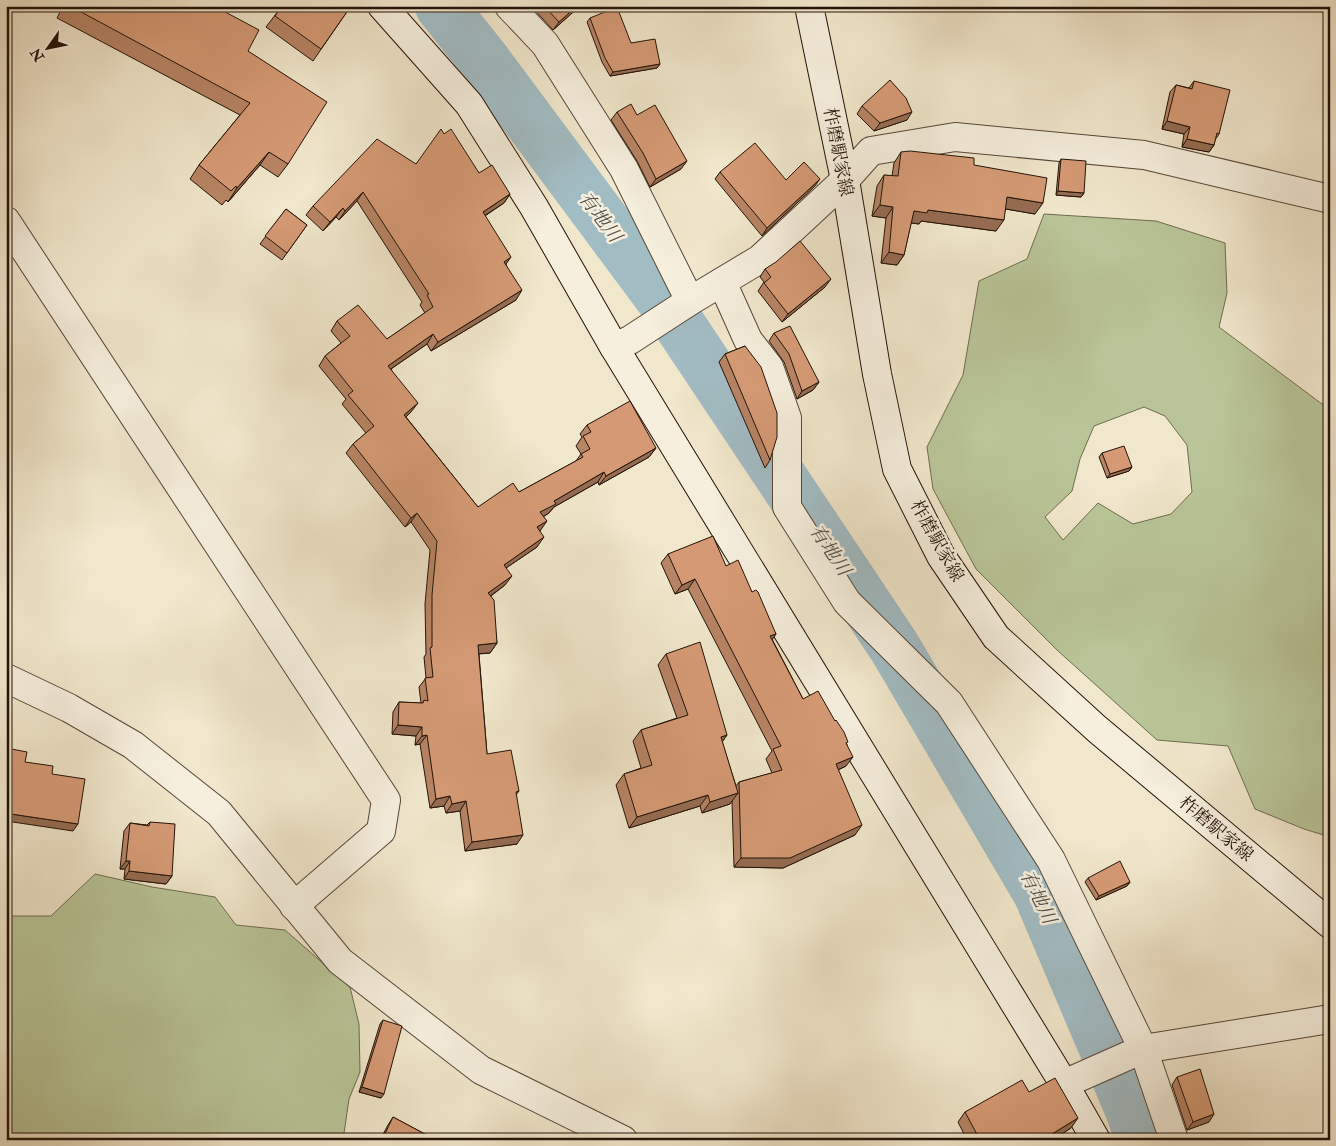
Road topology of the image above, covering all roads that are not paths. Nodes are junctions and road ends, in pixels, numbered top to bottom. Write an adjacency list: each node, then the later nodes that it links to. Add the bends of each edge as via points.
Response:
1 (382, 6): 9 (street, via 469,104)
2 (508, 6): 8 (street, via 545,44 624,169)
3 (809, 6): 4 (street, 柞磨駅家線)
4 (844, 180): 5 (street, via 871,151 955,137 1144,155); 7 (street, via 760,259); 12 (street, 柞磨駅家線, via 877,374 897,469 941,556 996,637 1097,729)
5 (1330, 199)
6 (6, 221): 11 (street, via 386,800 381,831)
7 (722, 282): 8 (street); 14 (street, via 748,340 769,367 787,418 787,507 846,602 949,703 1051,860)
8 (690, 300): 9 (street)
9 (622, 343): 15 (street)
10 (6, 678): 11 (street, via 69,708 134,746 180,782 219,813)
11 (294, 906): 16 (street, via 340,961 481,1070)
12 (1330, 924)
13 (1330, 1019): 14 (street)
14 (1143, 1049): 15 (street); 18 (street)
15 (1064, 1084): 17 (street)
16 (623, 1140)
17 (1096, 1140)
18 (1174, 1140)

